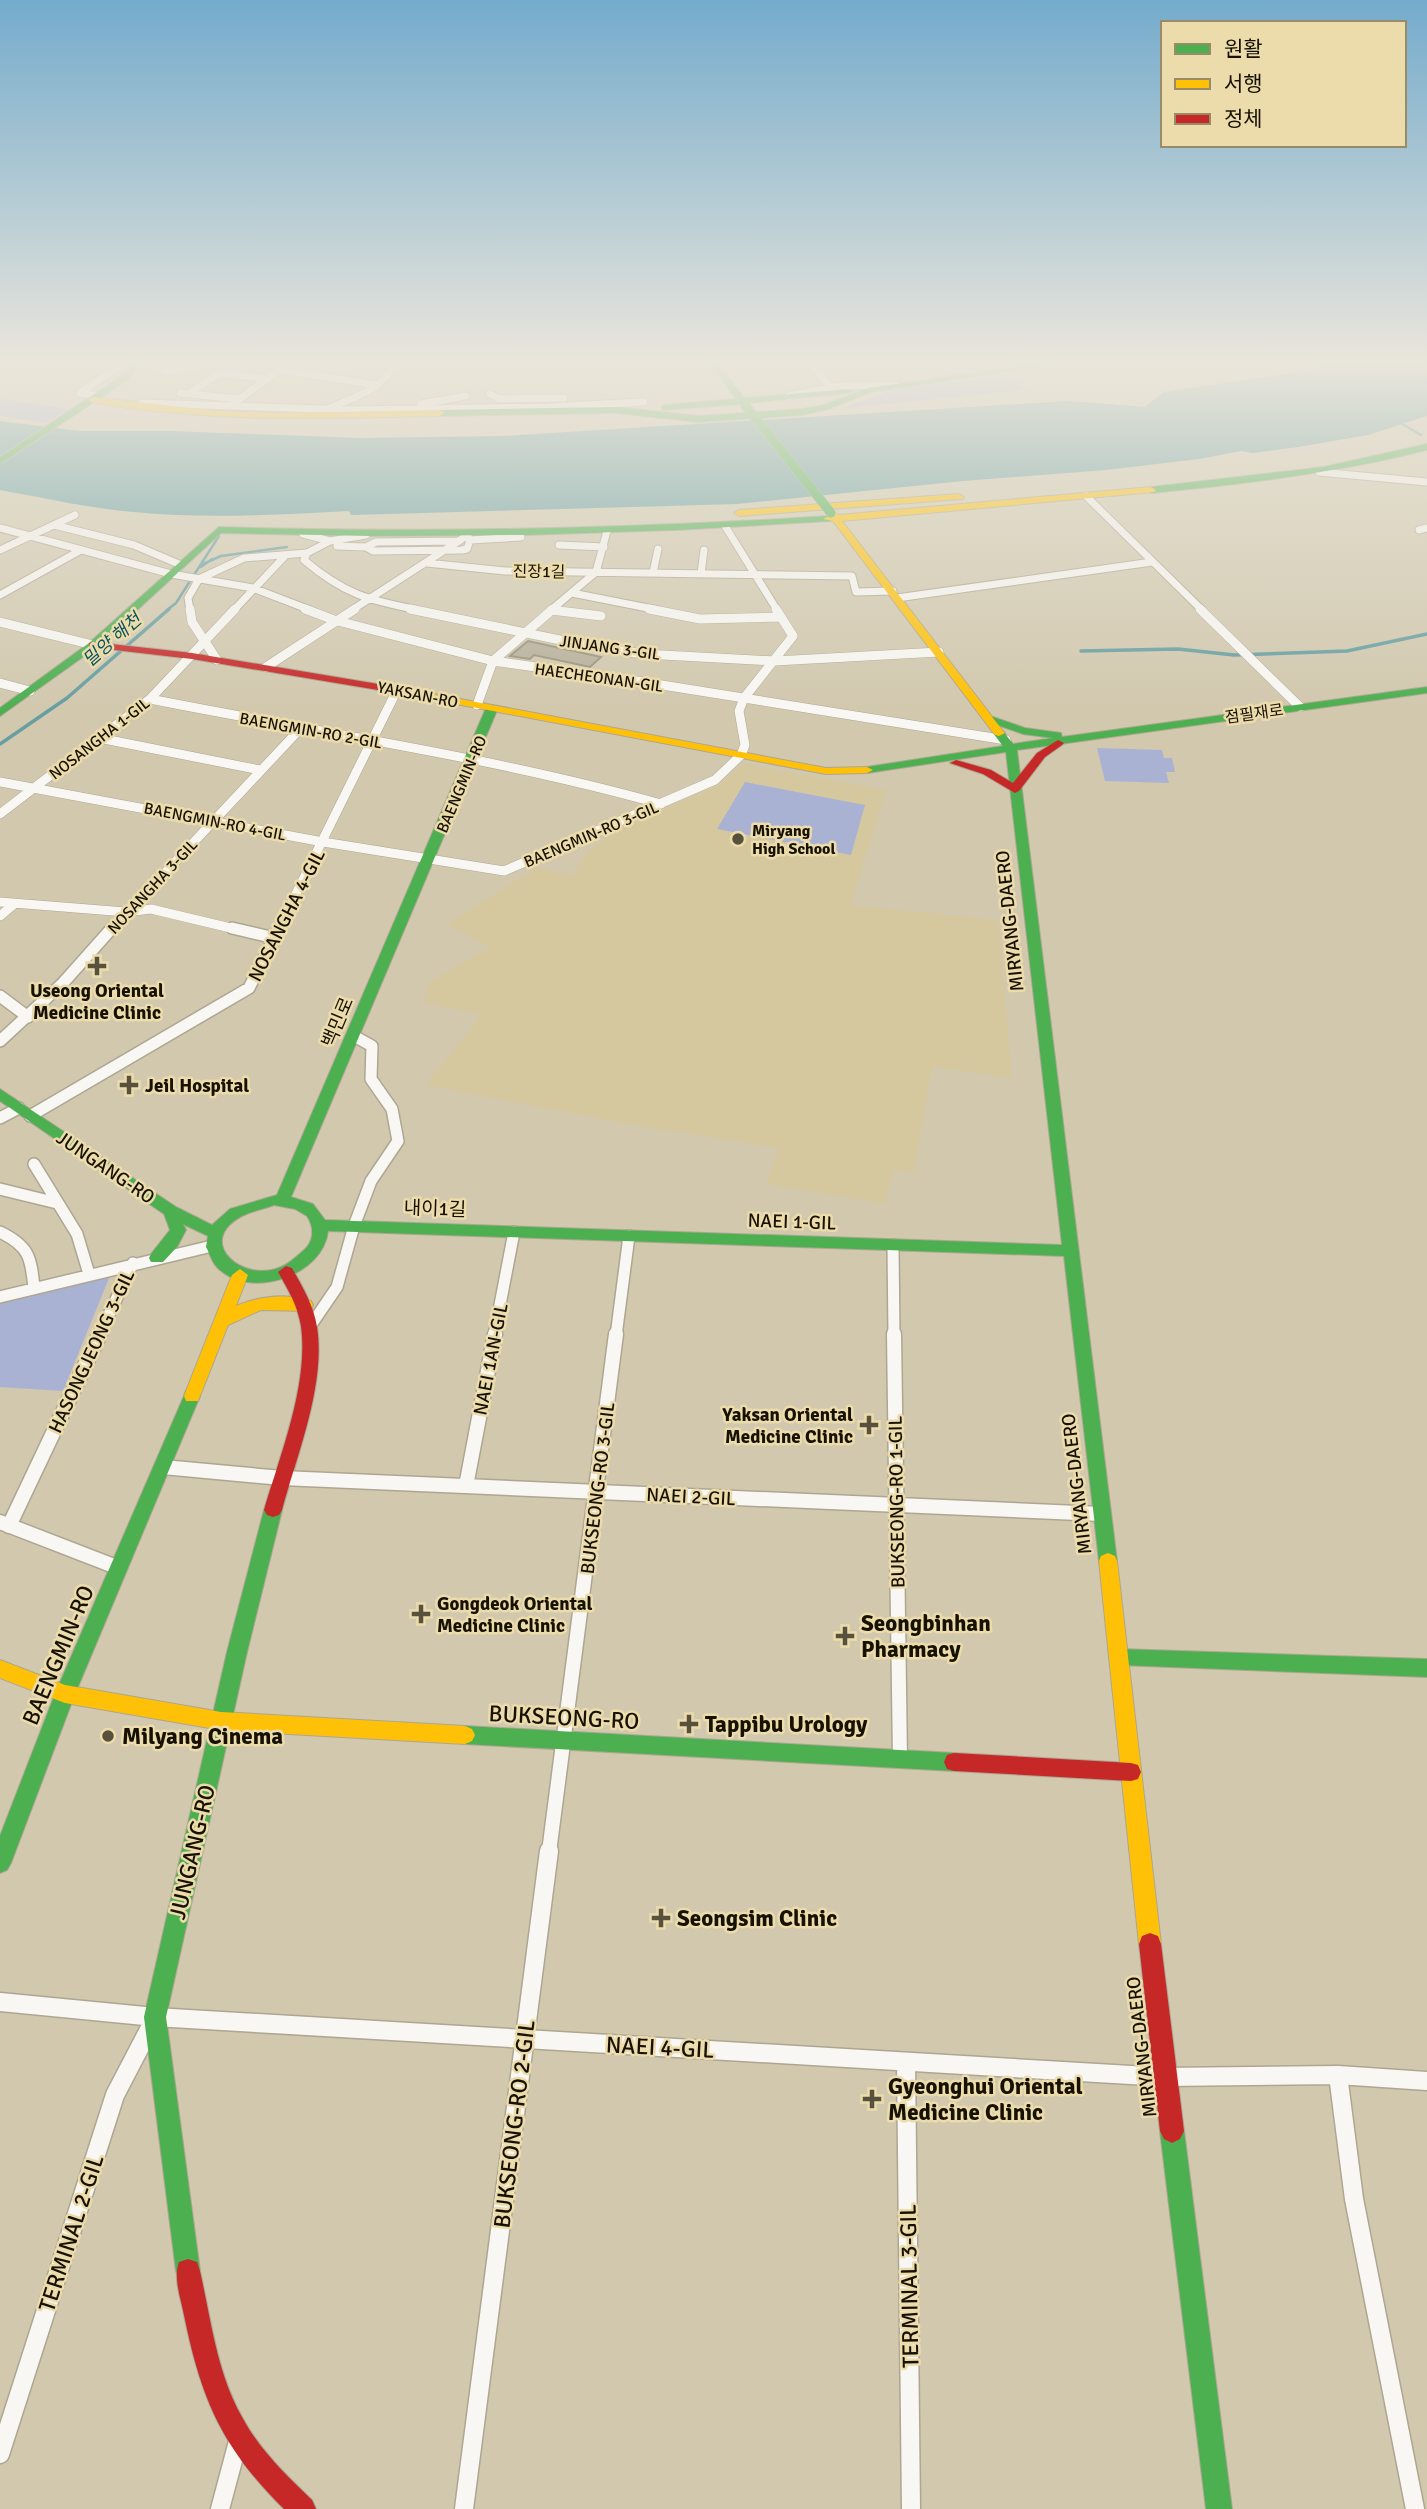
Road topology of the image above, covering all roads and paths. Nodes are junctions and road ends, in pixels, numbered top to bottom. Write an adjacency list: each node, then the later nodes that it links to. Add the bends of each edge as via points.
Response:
1 (802, 476): 8 (street, bridge)
2 (1279, 476): 5 (street)
3 (1363, 476): 4 (street)
4 (1427, 482)
5 (1086, 496): 6 (street, via 995,506 970,497); 29 (street)
6 (954, 503): 8 (street); 9 (street)
7 (75, 515): 10 (street)
8 (834, 516): 11 (street); 39 (street)
9 (704, 521): 11 (street); 17 (street)
10 (54, 525): 14 (street); 31 (street, via 134,545)
11 (725, 526): 35 (street)
12 (0, 528): 14 (street)
13 (303, 534): 18 (street); 19 (street); 31 (street, via 219,530)
14 (31, 536): 23 (street); 24 (street)
15 (521, 537): 25 (street, via 470,540 467,549)
16 (463, 538): 17 (street); 19 (street); 25 (street)
17 (606, 539): 21 (street); 32 (street)
18 (330, 541): 19 (street); 20 (street)
19 (366, 541): 20 (street); 25 (street, via 373,551)
20 (321, 545): 27 (street)
21 (559, 545)
22 (658, 549): 33 (street)
23 (0, 550)
24 (81, 550): 31 (street); 40 (street)
25 (446, 550): 30 (street)
26 (704, 550): 34 (street)
27 (307, 554): 28 (street); 41 (street, JINJANG 3-GIL, via 304,559 309,567)
28 (284, 557): 36 (street, via 244,558); 37 (street, NOSANGHA 1-GIL)
29 (1152, 562): 39 (street); 52 (street)
30 (426, 563): 32 (street, 진장1길); 41 (street)
31 (176, 570): 36 (street, HAECHEONAN-GIL); 49 (street)
32 (596, 572): 33 (street, 진장1길); 38 (street)
33 (653, 573): 34 (street, 진장1길)
34 (701, 574): 35 (street, 진장1길)
35 (756, 575): 39 (street, 진장1길, via 852,576 856,592); 44 (street)
36 (199, 579): 37 (street, HAECHEONAN-GIL); 48 (street, via 188,598 192,622)
37 (253, 588): 45 (street, HAECHEONAN-GIL); 48 (street, NOSANGHA 1-GIL)
38 (572, 593): 42 (street); 44 (street, via 700,619)
39 (895, 594): 50 (street)
40 (0, 595)
41 (368, 600): 45 (street); 47 (street, JINJANG 3-GIL)
42 (551, 610): 43 (street); 47 (street)
43 (601, 616)
44 (781, 617): 55 (street, via 793,635)
45 (334, 620): 54 (street, HAECHEONAN-GIL); 56 (street)
46 (0, 622): 49 (street)
47 (524, 633): 54 (street); 55 (street, JINJANG 3-GIL, via 644,654)
48 (205, 643): 51 (street, NOSANGHA 1-GIL); 53 (street)
49 (93, 645): 51 (street, YAKSAN-RO); 60 (street)
50 (939, 652): 55 (street, JINJANG 3-GIL); 66 (street)
51 (192, 656): 53 (street, YAKSAN-RO); 62 (street, NOSANGHA 1-GIL)
52 (1252, 659): 64 (street)
53 (217, 660): 56 (street, YAKSAN-RO)
54 (493, 661): 61 (street, HAECHEONAN-GIL); 63 (street)
55 (775, 661): 61 (street)
56 (266, 667): 58 (street, YAKSAN-RO)
57 (0, 683): 60 (street)
58 (397, 690): 63 (street, YAKSAN-RO); 70 (street, NOSANGHA 4-GIL)
59 (1427, 690): 64 (street, 점필재로)
60 (30, 691): 65 (street)
61 (744, 698): 71 (street, HAECHEONAN-GIL); 72 (street, via 738,711 745,745)
62 (150, 699): 67 (street, BAENGMIN-RO 2-GIL); 68 (street, NOSANGHA 1-GIL)
63 (484, 707): 72 (street, YAKSAN-RO); 73 (street, BAENGMIN-RO)
64 (1300, 707): 69 (street, 점필재로)
65 (0, 712)
66 (990, 719): 69 (street, 점필재로, via 1023,731); 71 (street)
67 (301, 728): 70 (street, BAENGMIN-RO 2-GIL); 75 (street, NOSANGHA 3-GIL)
68 (99, 738): 75 (street); 77 (street, NOSANGHA 1-GIL)
69 (1074, 738): 71 (street, 점필재로); 78 (street, 점필재로, via 1041,755)
70 (371, 741): 73 (street, BAENGMIN-RO 2-GIL); 82 (street, NOSANGHA 4-GIL)
71 (1009, 745): 74 (street, YAKSAN-RO); 78 (street, MIRYANG-DAERO)
72 (741, 755): 74 (street, YAKSAN-RO, via 826,771); 79 (street, BAENGMIN-RO 3-GIL, via 715,780)
73 (472, 759): 79 (street, via 601,785); 83 (street, BAENGMIN-RO)
74 (924, 763): 78 (street, YAKSAN-RO, via 976,766)
75 (260, 770): 81 (street, NOSANGHA 3-GIL)
76 (0, 782): 77 (street, BAENGMIN-RO 4-GIL)
77 (34, 788): 80 (street, NOSANGHA 1-GIL); 81 (street, BAENGMIN-RO 4-GIL)
78 (1015, 789): 108 (street, MIRYANG-DAERO)
79 (661, 804): 83 (street, BAENGMIN-RO 3-GIL, via 504,871)
80 (0, 814)
81 (213, 821): 82 (street, BAENGMIN-RO 4-GIL); 86 (street, NOSANGHA 3-GIL)
82 (323, 842): 83 (street, BAENGMIN-RO 4-GIL); 88 (street, NOSANGHA 4-GIL)
83 (429, 860): 91 (street, 백민로)
84 (0, 902): 85 (street)
85 (13, 905): 86 (street); 87 (street)
86 (126, 912): 88 (street, via 151,909); 90 (street, NOSANGHA 3-GIL)
87 (0, 916)
88 (275, 937): 94 (street, NOSANGHA 4-GIL, via 249,988 237,997)
89 (0, 996): 90 (street)
90 (28, 1017): 92 (street, NOSANGHA 3-GIL)
91 (354, 1035): 98 (street, 백민로); 102 (street, via 372,1046 371,1079 392,1109 398,1141 372,1181)
92 (0, 1041)
93 (0, 1094): 94 (street, JUNGANG-RO)
94 (25, 1112): 95 (street, NOSANGHA 4-GIL); 100 (street, JUNGANG-RO)
95 (0, 1118)
96 (34, 1164): 99 (street)
97 (0, 1189): 99 (street)
98 (282, 1200): 101 (street, via 305,1206); 106 (street, via 238,1210 224,1220)
99 (57, 1203): 112 (street, via 78,1234)
100 (171, 1211): 106 (street, JUNGANG-RO); 109 (street, via 178,1230 172,1244)
101 (321, 1225): 102 (street, 내이1길); 111 (street, via 317,1249)
102 (354, 1226): 104 (street, 내이1길); 118 (street, via 337,1287)
103 (0, 1232): 114 (street, via 20,1241 31,1255)
104 (513, 1232): 105 (street, NAEI 1-GIL); 121 (street, NAEI 1AN-GIL)
105 (629, 1236): 107 (street, NAEI 1-GIL); 122 (street, BUKSEONG-RO 3-GIL)
106 (214, 1240): 109 (street); 113 (street, via 216,1258 225,1269)
107 (893, 1245): 108 (street, NAEI 1-GIL); 123 (street, BUKSEONG-RO 1-GIL)
108 (1069, 1251): 124 (street, MIRYANG-DAERO)
109 (156, 1258): 110 (street)
110 (133, 1263): 112 (street, HASONGJEONG 3-GIL); 125 (street, HASONGJEONG 3-GIL)
111 (286, 1272): 113 (street, via 258,1278); 116 (street, JUNGANG-RO)
112 (89, 1274): 114 (street, HASONGJEONG 3-GIL)
113 (240, 1275): 117 (street)
114 (34, 1288): 115 (street, HASONGJEONG 3-GIL)
115 (0, 1297)
116 (305, 1305): 117 (street, via 269,1300 250,1303); 118 (street, JUNGANG-RO)
117 (221, 1322): 119 (street)
118 (311, 1325): 120 (street, JUNGANG-RO, via 310,1367)
119 (163, 1467): 120 (street, NAEI 2-GIL); 126 (street, BAENGMIN-RO)
120 (282, 1478): 121 (street, NAEI 2-GIL); 131 (street, JUNGANG-RO)
121 (466, 1486): 122 (street, NAEI 2-GIL)
122 (596, 1492): 123 (street, NAEI 2-GIL); 132 (street, BUKSEONG-RO 3-GIL)
123 (897, 1505): 124 (street, NAEI 2-GIL); 133 (street, BUKSEONG-RO 1-GIL)
124 (1101, 1514): 127 (street, MIRYANG-DAERO)
125 (5, 1524): 126 (street)
126 (119, 1568): 130 (street, BAENGMIN-RO)
127 (1119, 1657): 128 (street); 134 (street, MIRYANG-DAERO)
128 (1427, 1668)
129 (0, 1669): 130 (street, BUKSEONG-RO)
130 (65, 1695): 131 (street, BUKSEONG-RO); 135 (street, BAENGMIN-RO)
131 (221, 1721): 132 (street, BUKSEONG-RO); 137 (street, JUNGANG-RO)
132 (564, 1740): 133 (street, BUKSEONG-RO); 138 (street, BUKSEONG-RO 2-GIL)
133 (900, 1759): 134 (street, BUKSEONG-RO)
134 (1131, 1772): 141 (street, MIRYANG-DAERO)
135 (2, 1853)
136 (0, 2002): 137 (street, NAEI 4-GIL)
137 (155, 2017): 138 (street, NAEI 4-GIL); 143 (street, JUNGANG-RO, via 185,2257 207,2361); 144 (street, TERMINAL 2-GIL, via 115,2095)
138 (525, 2039): 139 (street, NAEI 4-GIL); 147 (street, BUKSEONG-RO 2-GIL)
139 (906, 2062): 141 (street, NAEI 4-GIL); 148 (street, TERMINAL 3-GIL)
140 (1338, 2075): 141 (street); 142 (street); 150 (street, via 1354,2199)
141 (1165, 2077): 149 (street, MIRYANG-DAERO)
142 (1427, 2081)
143 (240, 2437): 145 (street); 146 (street, JUNGANG-RO, via 263,2470)
144 (0, 2454)
145 (220, 2509)
146 (303, 2509)
147 (464, 2509)
148 (911, 2509)
149 (1219, 2509)
150 (1415, 2509)

